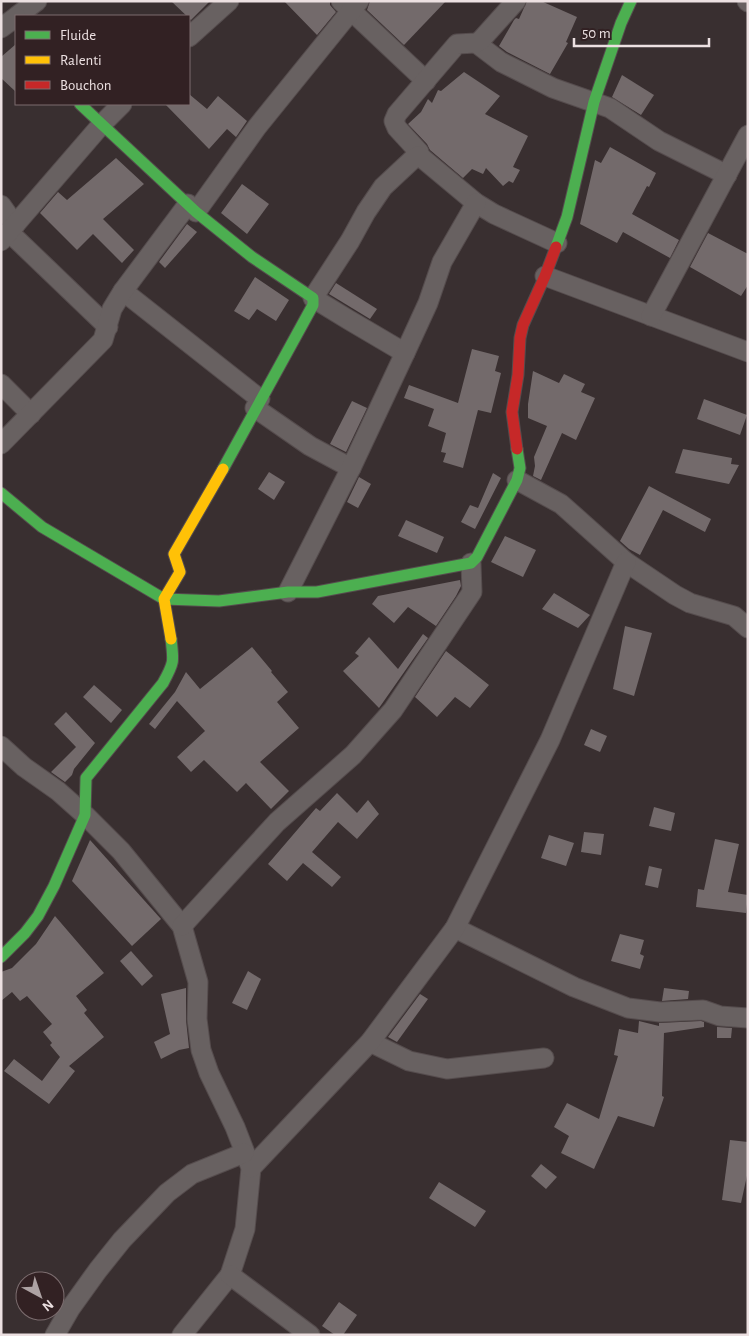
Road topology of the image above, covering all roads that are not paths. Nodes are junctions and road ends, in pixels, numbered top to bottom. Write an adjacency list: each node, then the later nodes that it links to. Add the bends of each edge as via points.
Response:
1 (229, 1): 5 (street)
2 (516, 1): 6 (street)
3 (631, 1): 8 (street)
4 (350, 4): 7 (street); 17 (street)
5 (190, 36)
6 (476, 43): 7 (street, via 457,44); 8 (street, via 501,62 553,88)
7 (426, 81): 13 (street, via 394,121 396,128 419,152)
8 (594, 102): 14 (street, via 610,108 659,141); 19 (street, via 567,217)
9 (81, 105): 11 (street)
10 (121, 105): 11 (street)
11 (102, 124): 17 (street); 18 (street)
12 (748, 135): 14 (street)
13 (418, 156): 15 (street); 22 (street, via 383,187)
14 (726, 174): 23 (street)
15 (476, 203): 19 (street); 26 (street, via 442,262)
16 (1, 205): 18 (street)
17 (192, 208): 21 (street); 22 (street, via 252,257)
18 (8, 233): 24 (street)
19 (557, 242): 20 (street)
20 (545, 276): 23 (street); 32 (street, via 520,338 512,412 520,468)
21 (123, 291): 24 (street, via 112,309); 28 (street)
22 (313, 298): 26 (street); 28 (street, via 313,305)
23 (651, 316): 25 (street)
24 (108, 327): 29 (street, via 103,340)
25 (748, 352)
26 (405, 353): 31 (street)
27 (1, 384): 29 (street)
28 (258, 404): 31 (street, via 310,446); 37 (street, via 174,554 180,572)
29 (31, 414): 30 (street)
30 (1, 444)
31 (351, 468): 36 (street)
32 (517, 480): 34 (street, via 561,504); 35 (street, via 478,557)
33 (1, 492): 37 (street, via 42,526)
34 (626, 562): 38 (street, via 675,595 734,616); 42 (street, via 550,740)
35 (471, 563): 36 (street, via 317,592); 41 (street, via 472,592 393,710 353,755 277,822)
36 (288, 592): 37 (street, via 219,601)
37 (164, 599): 40 (street, via 174,658 172,667 163,683 86,778)
38 (748, 628)
39 (1, 746): 40 (street)
40 (85, 815): 41 (street, via 120,851); 43 (street, via 38,916)
41 (182, 926): 47 (street, via 198,982 197,1019 202,1050)
42 (455, 928): 44 (street, via 574,987 628,1008 660,1012 703,1010 720,1016); 45 (street)
43 (1, 957)
44 (748, 1018)
45 (370, 1042): 46 (street, via 409,1061 448,1069); 47 (street)
46 (544, 1058)
47 (247, 1160): 48 (street, via 245,1228); 49 (street, via 192,1174 167,1193 98,1270)
48 (230, 1275): 50 (street); 51 (street)
49 (55, 1335)
50 (182, 1335)
51 (310, 1335)

